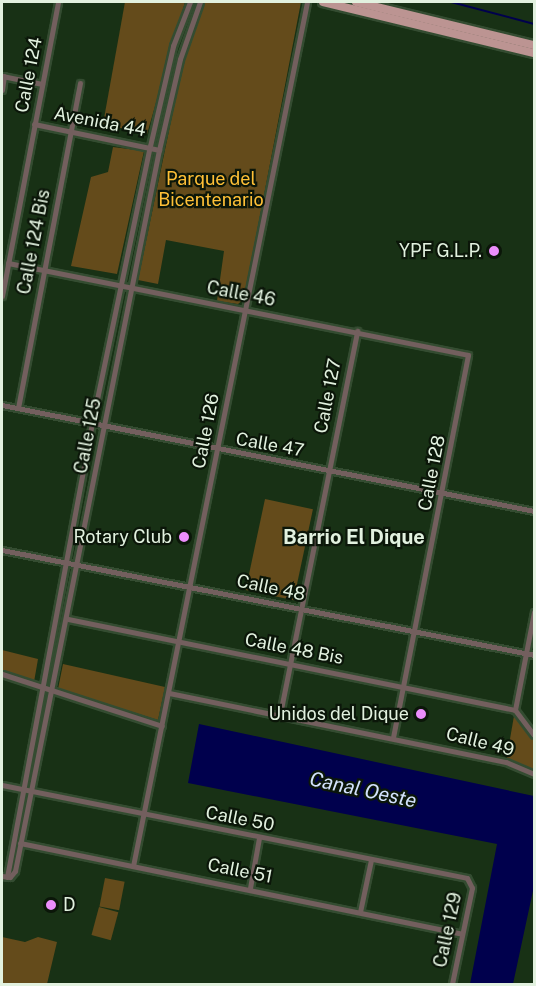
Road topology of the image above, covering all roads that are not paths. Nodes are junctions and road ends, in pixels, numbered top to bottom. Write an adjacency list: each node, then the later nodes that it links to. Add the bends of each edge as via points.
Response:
1 (58, 2): 11 (street, Calle 124)
2 (190, 2): 15 (street, Calle 125, via 173,46)
3 (200, 2): 16 (street, Calle 125, via 180,59)
4 (307, 2): 22 (street, Calle 126)
5 (323, 2): 8 (main road)
6 (356, 2): 7 (main road)
7 (534, 45)
8 (534, 53)
9 (3, 76): 11 (street); 12 (street)
10 (80, 83): 14 (street, Calle 124 Bis)
11 (42, 84): 13 (street, Calle 124)
12 (2, 90)
13 (34, 124): 14 (street, Avenida 44); 17 (street, Calle 124)
14 (71, 131): 15 (street, Avenida 44); 18 (street, Calle 124 Bis)
15 (150, 146): 16 (street, Avenida 44); 19 (street, Calle 125)
16 (159, 150): 20 (street, Calle 125)
17 (8, 263): 18 (street, Calle 46); 21 (street, Calle 124)
18 (44, 269): 19 (street, Calle 46); 26 (street, Calle 124 Bis)
19 (122, 284): 20 (street, Calle 46); 27 (street, Calle 125)
20 (132, 286): 22 (street, Calle 46); 28 (street, Calle 125)
21 (2, 296)
22 (246, 310): 23 (street, Calle 46); 29 (street, Calle 126)
23 (357, 331): 24 (street, Calle 46); 30 (street, Calle 127)
24 (468, 355): 31 (street, Calle 128)
25 (2, 405): 26 (street, Calle 47)
26 (18, 408): 27 (street, Calle 47)
27 (92, 423): 28 (street, Calle 47); 34 (street, Calle 125)
28 (106, 427): 29 (street, Calle 47); 35 (street, Calle 125)
29 (218, 450): 30 (street, Calle 47); 36 (street, Calle 126)
30 (328, 471): 31 (street, Calle 47); 37 (street, Calle 127)
31 (443, 493): 32 (street, Calle 47); 40 (street, Calle 128)
32 (534, 511)
33 (2, 550): 34 (street, Calle 48)
34 (66, 564): 35 (street, Calle 48); 47 (street, Calle 125)
35 (78, 566): 36 (street, Calle 48); 39 (street, Calle 125)
36 (190, 586): 37 (street, Calle 48); 41 (street, Calle 126)
37 (302, 610): 40 (street, Calle 48); 44 (street, Calle 127)
38 (534, 612): 42 (street)
39 (68, 619): 41 (street, Calle 48 Bis); 48 (street, Calle 125)
40 (414, 632): 42 (street, Calle 48); 46 (street, Calle 128)
41 (180, 641): 44 (street, Calle 48 Bis); 49 (street, Calle 126)
42 (526, 653): 43 (street, Calle 48); 50 (street)
43 (534, 655)
44 (290, 664): 46 (street, Calle 48 Bis); 51 (street, Calle 127)
45 (2, 674): 47 (street)
46 (402, 686): 50 (street, Calle 48 Bis); 54 (street, Calle 128)
47 (43, 688): 48 (street); 57 (street, Calle 125)
48 (54, 691): 52 (street); 58 (street, Calle 125)
49 (169, 693): 51 (street, Calle 49); 52 (street, Calle 126)
50 (515, 710): 53 (street)
51 (280, 714): 54 (street, Calle 49)
52 (162, 726): 59 (street, Calle 126)
53 (534, 735)
54 (393, 737): 55 (street, Calle 49, via 506,762)
55 (534, 774)
56 (2, 785): 57 (street, Calle 50)
57 (22, 789): 58 (street, Calle 50); 61 (street, Calle 125)
58 (33, 791): 59 (street, Calle 50); 62 (street, Calle 125)
59 (145, 816): 60 (street, Calle 50); 64 (street, Calle 126)
60 (259, 838): 63 (street, Calle 50); 67 (street)
61 (12, 842): 62 (street, Calle 51); 65 (street, Calle 125)
62 (20, 844): 64 (street, Calle 51); 65 (street, Calle 125, via 15,872)
63 (371, 860): 66 (street, Calle 50); 68 (street)
64 (134, 866): 67 (street, Calle 51)
65 (6, 877)
66 (472, 882): 69 (street, Calle 129)
67 (250, 888): 68 (street, Calle 51)
68 (360, 912): 69 (street, Calle 51)
69 (462, 934): 70 (street, Calle 129)
70 (452, 984)

